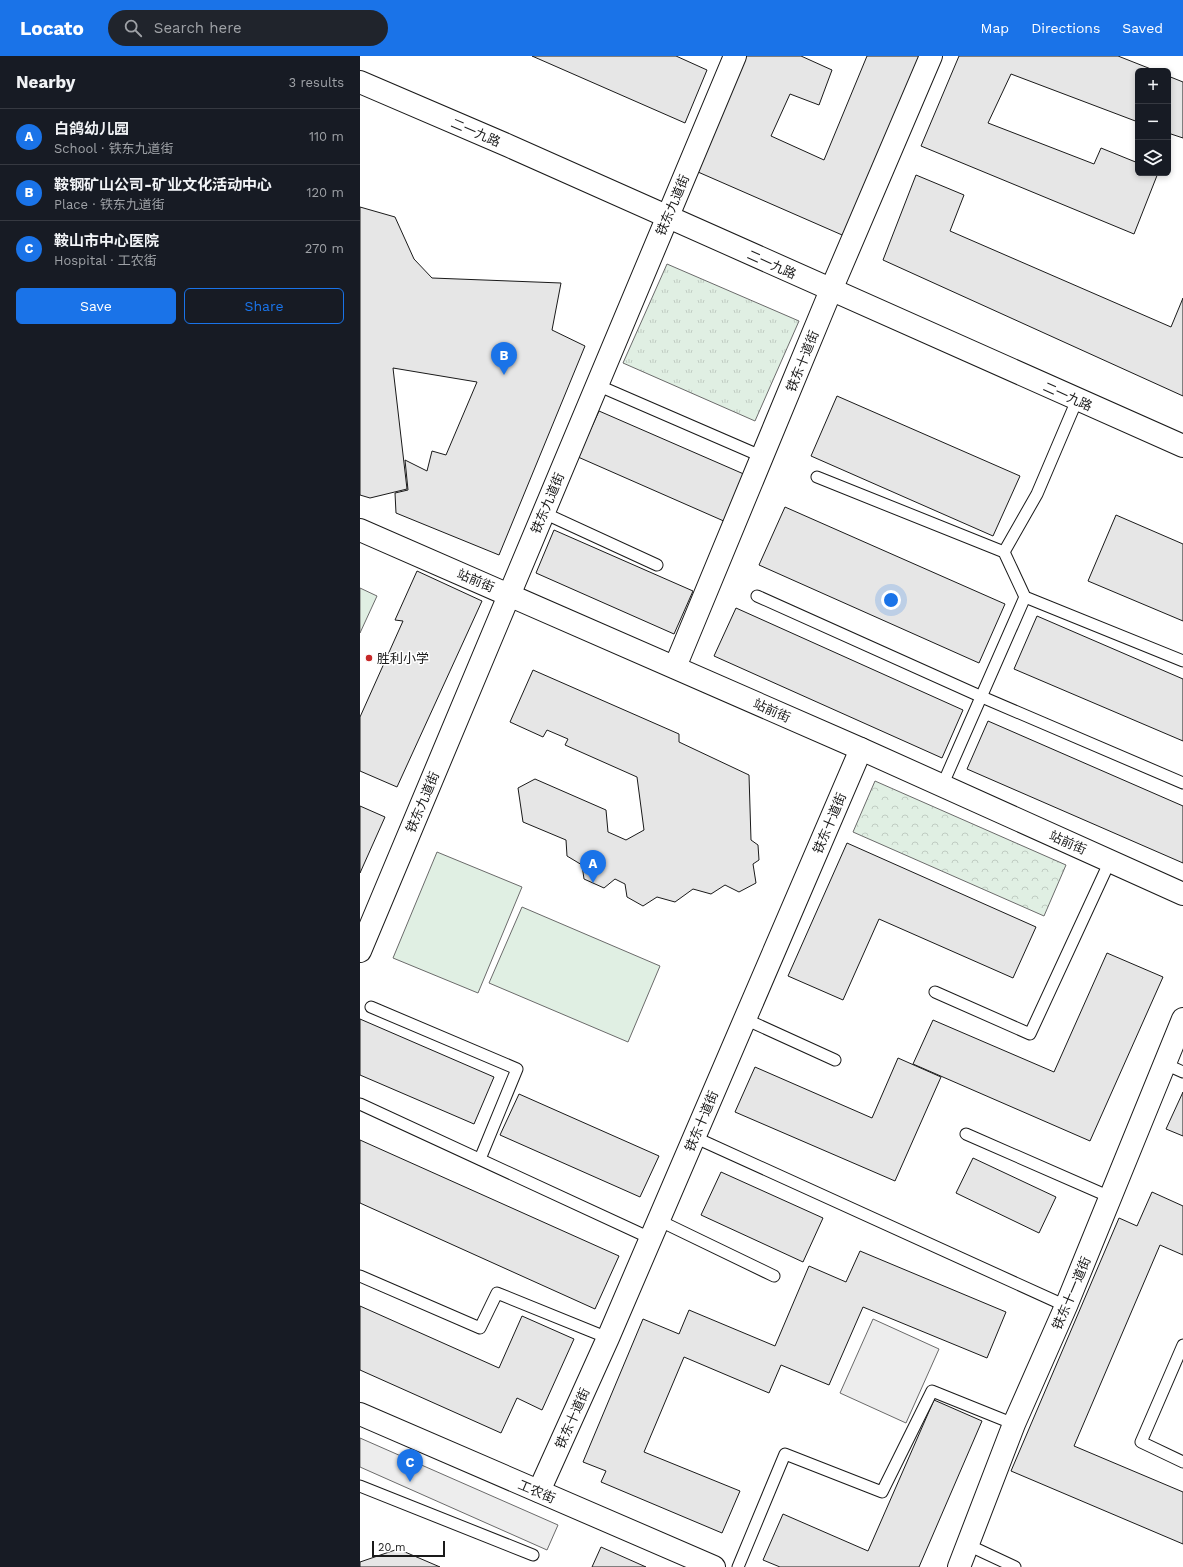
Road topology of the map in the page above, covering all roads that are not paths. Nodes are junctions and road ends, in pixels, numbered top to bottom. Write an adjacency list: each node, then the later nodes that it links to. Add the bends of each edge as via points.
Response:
1 (735, 56): 4 (street, 铁东九道街)
2 (931, 56): 5 (street, 铁东十道街)
3 (360, 82): 4 (street, 二一九路)
4 (667, 217): 5 (street, 二一九路); 6 (street, 铁东九道街)
5 (831, 290): 7 (street, 二一九路); 9 (street, 铁东十道街)
6 (597, 385): 9 (lane); 11 (street, 铁东九道街)
7 (1077, 400): 8 (street, 二一九路); 13 (lane, via 1037,494)
8 (1183, 446)
9 (763, 457): 19 (street, 铁东十道街)
10 (817, 477): 13 (lane)
11 (544, 513): 14 (lane); 15 (street, 铁东九道街)
12 (360, 530): 15 (street, 站前街)
13 (1004, 552): 17 (lane)
14 (657, 565)
15 (508, 594): 19 (street, 站前街); 26 (street, 铁东九道街)
16 (757, 596): 20 (lane)
17 (1025, 598): 18 (lane); 20 (lane)
18 (1183, 661)
19 (675, 667): 21 (street, 站前街)
20 (982, 697): 22 (lane); 23 (lane)
21 (861, 749): 23 (street, 站前街); 29 (street, 铁东十道街)
22 (1183, 783)
23 (942, 786): 24 (street, 站前街)
24 (1110, 861): 25 (street, 站前街); 27 (lane, via 1030,1034)
25 (1183, 894)
26 (360, 951)
27 (935, 992)
28 (371, 1007): 36 (lane, via 516,1069)
29 (745, 1019): 31 (lane); 35 (street, 铁东十道街)
30 (1183, 1019): 32 (street, 铁东十一道街)
31 (835, 1060)
32 (1174, 1068): 37 (street, 铁东十一道街)
33 (360, 1104): 36 (lane)
34 (966, 1134): 37 (lane)
35 (694, 1137): 38 (street, 铁东十道街); 41 (lane)
36 (480, 1159): 38 (lane)
37 (1110, 1197): 41 (street, 铁东十一道街)
38 (654, 1229): 40 (lane); 42 (street, 铁东十道街)
39 (360, 1276): 42 (lane, via 480,1328 498,1293)
40 (774, 1276)
41 (1066, 1306): 45 (street, 铁东十一道街)
42 (608, 1338): 48 (street, 铁东十道街)
43 (1183, 1345): 46 (lane, via 1141,1442)
44 (360, 1414): 48 (street, 工农街)
45 (1014, 1424): 49 (street, 铁东十一道街); 52 (lane, via 932,1391 882,1492 785,1454)
46 (1183, 1462)
47 (360, 1486): 50 (lane)
48 (539, 1491): 51 (street, 工农街)
49 (968, 1545): 53 (street, 铁东十一道街); 54 (lane)
50 (532, 1555)
51 (714, 1567)
52 (738, 1567)
53 (959, 1567)
54 (1015, 1567)

